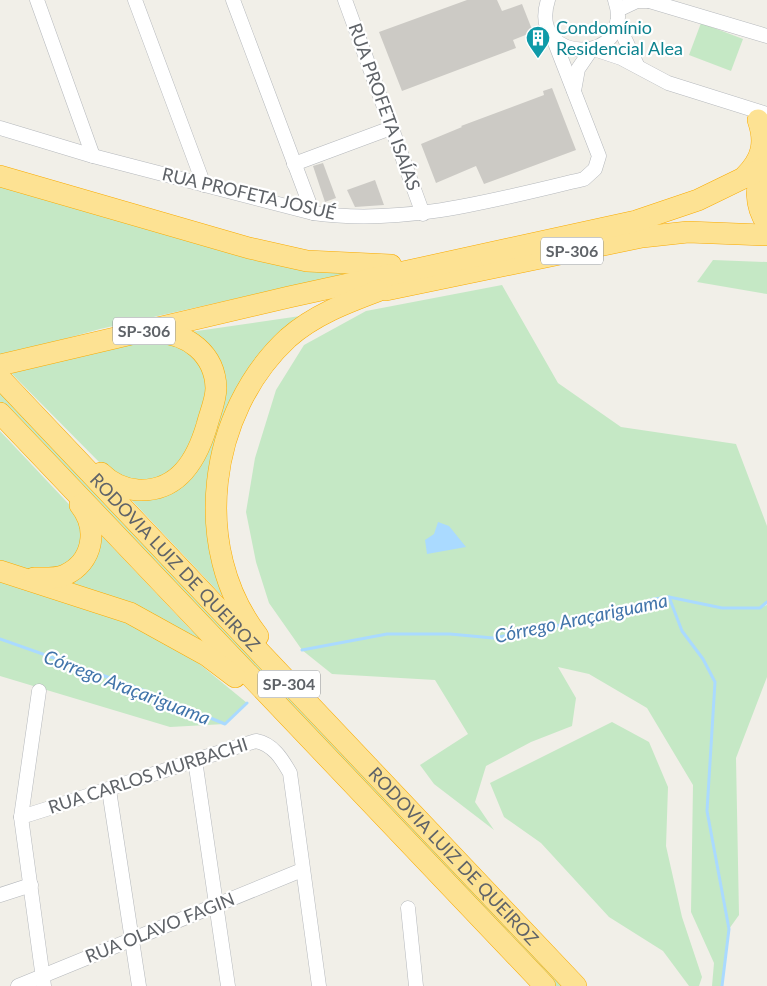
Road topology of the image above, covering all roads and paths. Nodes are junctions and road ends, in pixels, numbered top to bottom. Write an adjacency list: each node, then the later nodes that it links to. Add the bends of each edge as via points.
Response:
1 (37, 0): 16 (street)
2 (135, 0): 20 (street)
3 (232, 0): 17 (street)
4 (345, 0): 15 (street, RUA PROFETA ISAÍAS)
5 (647, 1): 7 (street, via 637,1); 9 (street)
6 (545, 4): 8 (street, RUA PROFETA JOSUÉ)
7 (617, 11): 10 (street, via 609,39); 11 (street)
8 (552, 35): 10 (street, via 573,50); 12 (street, RUA PROFETA JOSUÉ)
9 (767, 36)
10 (592, 49): 11 (street); 12 (street, via 578,69)
11 (636, 65): 13 (street, via 668,82 734,105)
12 (574, 92): 22 (street, RUA PROFETA JOSUÉ, via 599,156 595,169 584,180)
13 (764, 122): 18 (highway, via 757,163)
14 (0, 128): 16 (street, RUA PROFETA JOSUÉ)
15 (391, 128): 17 (street); 22 (street, RUA PROFETA ISAÍAS)
16 (93, 156): 20 (street, RUA PROFETA JOSUÉ)
17 (294, 164): 21 (street)
18 (759, 171): 23 (highway, via 758,204); 25 (highway, SP-306, via 698,200 636,221)
19 (0, 176): 25 (highway, via 249,248 306,261 390,265)
20 (204, 185): 21 (street, RUA PROFETA JOSUÉ)
21 (313, 213): 22 (street, RUA PROFETA JOSUÉ, via 344,217)
22 (423, 214)
23 (767, 224)
24 (767, 235): 26 (highway, SP-306, via 688,232 642,237)
25 (439, 263): 27 (highway, SP-306)
26 (378, 291): 27 (highway, SP-306, via 292,308); 34 (highway, via 312,320 267,362 244,397 231,426 217,485 219,544 226,572 243,613 271,653)
27 (206, 317): 28 (highway, SP-306)
28 (83, 344): 29 (highway, SP-306); 29 (highway, via 156,333 172,334 196,346 208,359 216,388 213,404 201,446 177,479 141,490 115,484 104,477)
29 (2, 372): 34 (highway, RODOVIA LUIZ DE QUEIROZ / SP-304)
30 (0, 414): 31 (highway, RODOVIA LUIZ DE QUEIROZ / SP-304)
31 (47, 464): 32 (highway, via 84,511 90,527 90,549 82,563 65,575 46,578); 38 (highway, RODOVIA LUIZ DE QUEIROZ / SP-304)
32 (9, 574): 38 (highway, via 130,613 206,655 243,682)
33 (39, 692): 37 (street)
34 (350, 748): 52 (highway, RODOVIA LUIZ DE QUEIROZ / SP-304)
35 (195, 760): 36 (street, RUA CARLOS MURBACHI); 39 (street, RUA CARLOS MURBACHI, via 256,741 274,750 290,773); 42 (street)
36 (109, 790): 37 (street, RUA CARLOS MURBACHI); 44 (street)
37 (21, 817): 40 (street)
38 (395, 830): 51 (highway, RODOVIA LUIZ DE QUEIROZ / SP-304)
39 (302, 870): 42 (street, RUA OLAVO FAGIN); 49 (street)
40 (31, 885): 41 (street); 45 (street)
41 (0, 895)
42 (217, 904): 44 (street, RUA OLAVO FAGIN); 48 (street)
43 (408, 908): 50 (street)
44 (134, 939): 45 (street, RUA OLAVO FAGIN); 47 (street)
45 (43, 981): 46 (street, RUA OLAVO FAGIN)
46 (18, 986)
47 (139, 986)
48 (228, 986)
49 (319, 986)
50 (416, 986)
51 (545, 986)
52 (576, 986)

